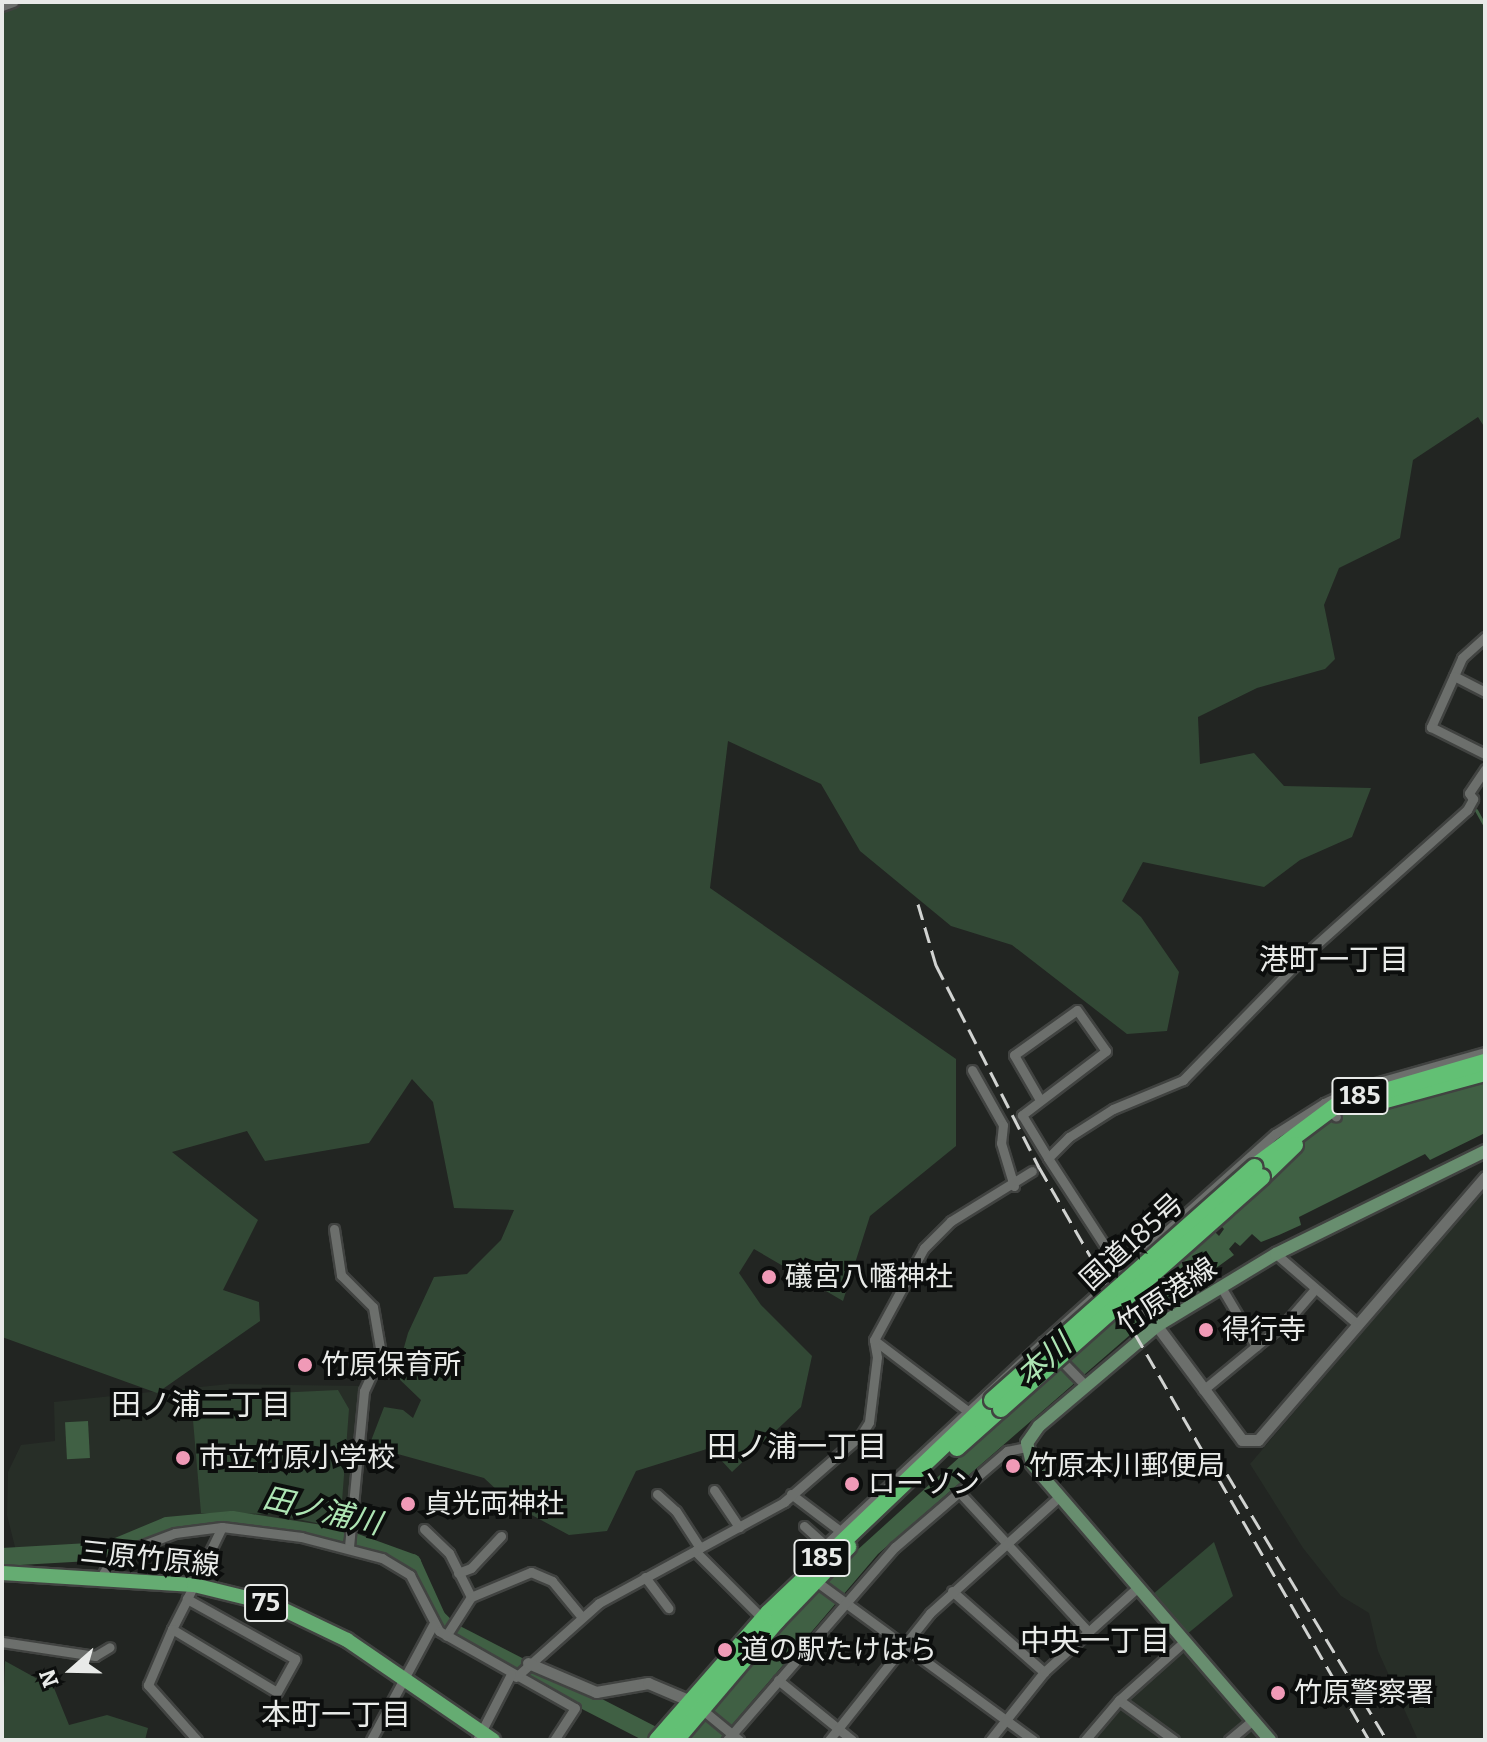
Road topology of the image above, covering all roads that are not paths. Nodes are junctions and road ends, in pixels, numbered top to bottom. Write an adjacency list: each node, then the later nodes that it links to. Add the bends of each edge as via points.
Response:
1 (13, 2): 2 (street)
2 (2, 6)
3 (1485, 637): 4 (street, via 1470,647)
4 (1454, 676): 5 (street); 6 (street, via 1431,727)
5 (1485, 692)
6 (1485, 754)
7 (1485, 769): 15 (street, via 1469,793 1473,799 1467,810 1307,953 1183,1080 1113,1109 1069,1137)
8 (1485, 1052): 13 (street, via 1354,1089)
9 (1485, 1062): 13 (highway, 国道185号 / 185)
10 (972, 1070): 18 (street, via 1003,1125 1001,1143)
11 (1485, 1073): 13 (highway, 国道185号 / 185)
12 (1040, 1100): 12 (street, via 1106,1051 1077,1010 1014,1055); 15 (street, via 1022,1115)
13 (1329, 1109): 21 (street, via 1275,1134); 31 (highway, 国道185号 / 185, bridge, via 1289,1137)
14 (1485, 1151): 20 (main road, 竹原港線)
15 (1048, 1158): 21 (street)
16 (1032, 1171): 18 (street)
17 (1485, 1177): 25 (street)
18 (1014, 1186): 26 (street, via 933,1235)
19 (334, 1229): 46 (street, via 341,1275 373,1307 381,1354 364,1391)
20 (1276, 1254): 22 (main road, 竹原港線); 23 (street)
21 (1124, 1271): 24 (street, bridge); 27 (street)
22 (1221, 1287): 24 (main road, 竹原港線); 28 (street)
23 (1315, 1289): 25 (street); 28 (street)
24 (1155, 1321): 29 (main road, 竹原港線); 30 (street)
25 (1357, 1324): 30 (street, via 1251,1443 1242,1440)
26 (874, 1340): 32 (street); 37 (street, via 877,1357 869,1422 861,1435)
27 (1045, 1343): 29 (street, bridge); 32 (street)
28 (1256, 1346): 30 (street)
29 (1084, 1383): 33 (main road, 竹原港線, via 1039,1426)
30 (1203, 1390)
31 (996, 1404): 32 (highway, 国道185号 / 185); 43 (highway, 国道185号 / 185)
32 (970, 1413): 43 (highway, 国道185号 / 185)
33 (1026, 1447): 35 (street, via 1007,1451); 38 (main road, via 1032,1464)
34 (714, 1490): 41 (street)
35 (960, 1493): 45 (street); 58 (street)
36 (657, 1494): 48 (street, via 676,1511)
37 (791, 1494): 41 (street); 43 (street)
38 (1060, 1496): 45 (street); 54 (main road)
39 (804, 1526): 47 (street)
40 (222, 1527): 46 (street); 52 (street, via 175,1533 114,1556); 56 (street)
41 (739, 1527): 48 (street)
42 (424, 1529): 50 (street, via 449,1553)
43 (846, 1535): 47 (street); 51 (highway, 国道185号 / 185)
44 (501, 1536): 50 (street, via 471,1568)
45 (1006, 1541): 55 (street); 64 (street)
46 (349, 1542): 62 (street, via 405,1569)
47 (824, 1544): 51 (street)
48 (698, 1550): 53 (street); 61 (street)
49 (2, 1573): 52 (main road, 三原竹原線 / 75)
50 (458, 1573): 57 (street)
51 (812, 1575): 58 (street); 61 (highway, 国道185号 / 185); 75 (highway, 国道185号 / 185)
52 (101, 1577): 56 (main road, 三原竹原線 / 75)
53 (645, 1577): 59 (street); 60 (street)
54 (1138, 1587): 64 (street); 66 (main road)
55 (952, 1591): 69 (street); 71 (street)
56 (190, 1592): 63 (street); 63 (street, via 295,1659 277,1692); 72 (main road, 三原竹原線 / 75, via 272,1604 347,1640)
57 (471, 1597): 60 (street, via 531,1572 552,1581); 65 (street)
58 (840, 1602): 69 (street); 73 (street)
59 (668, 1608)
60 (581, 1616): 70 (street)
61 (763, 1619): 75 (highway, 国道185号 / 185)
62 (433, 1625): 65 (street); 72 (street)
63 (172, 1629): 82 (street, via 148,1685)
64 (1087, 1630): 71 (street)
65 (446, 1636): 70 (street)
66 (1185, 1641): 74 (street); 77 (main road)
67 (2, 1642): 68 (street, via 95,1656)
68 (110, 1647)
69 (904, 1647): 76 (street); 78 (street)
70 (520, 1671): 75 (street, via 596,1692 648,1683); 80 (street); 84 (street, via 575,1708)
71 (1044, 1672): 76 (street)
72 (402, 1677): 80 (main road, 三原竹原線 / 75); 83 (street)
73 (778, 1680): 78 (street); 79 (street)
74 (1119, 1700): 89 (street); 90 (street)
75 (701, 1709): 79 (street); 81 (highway, 国道185号 / 185)
76 (1005, 1720): 87 (street); 88 (street)
77 (1253, 1720): 91 (street); 92 (main road)
78 (837, 1729): 85 (street); 86 (street)
79 (731, 1736)
80 (484, 1737)
81 (669, 1737)
82 (197, 1740)
83 (371, 1740)
84 (554, 1740)
85 (829, 1740)
86 (852, 1740)
87 (990, 1740)
88 (1033, 1740)
89 (1085, 1740)
90 (1174, 1740)
91 (1229, 1740)
92 (1270, 1740)

